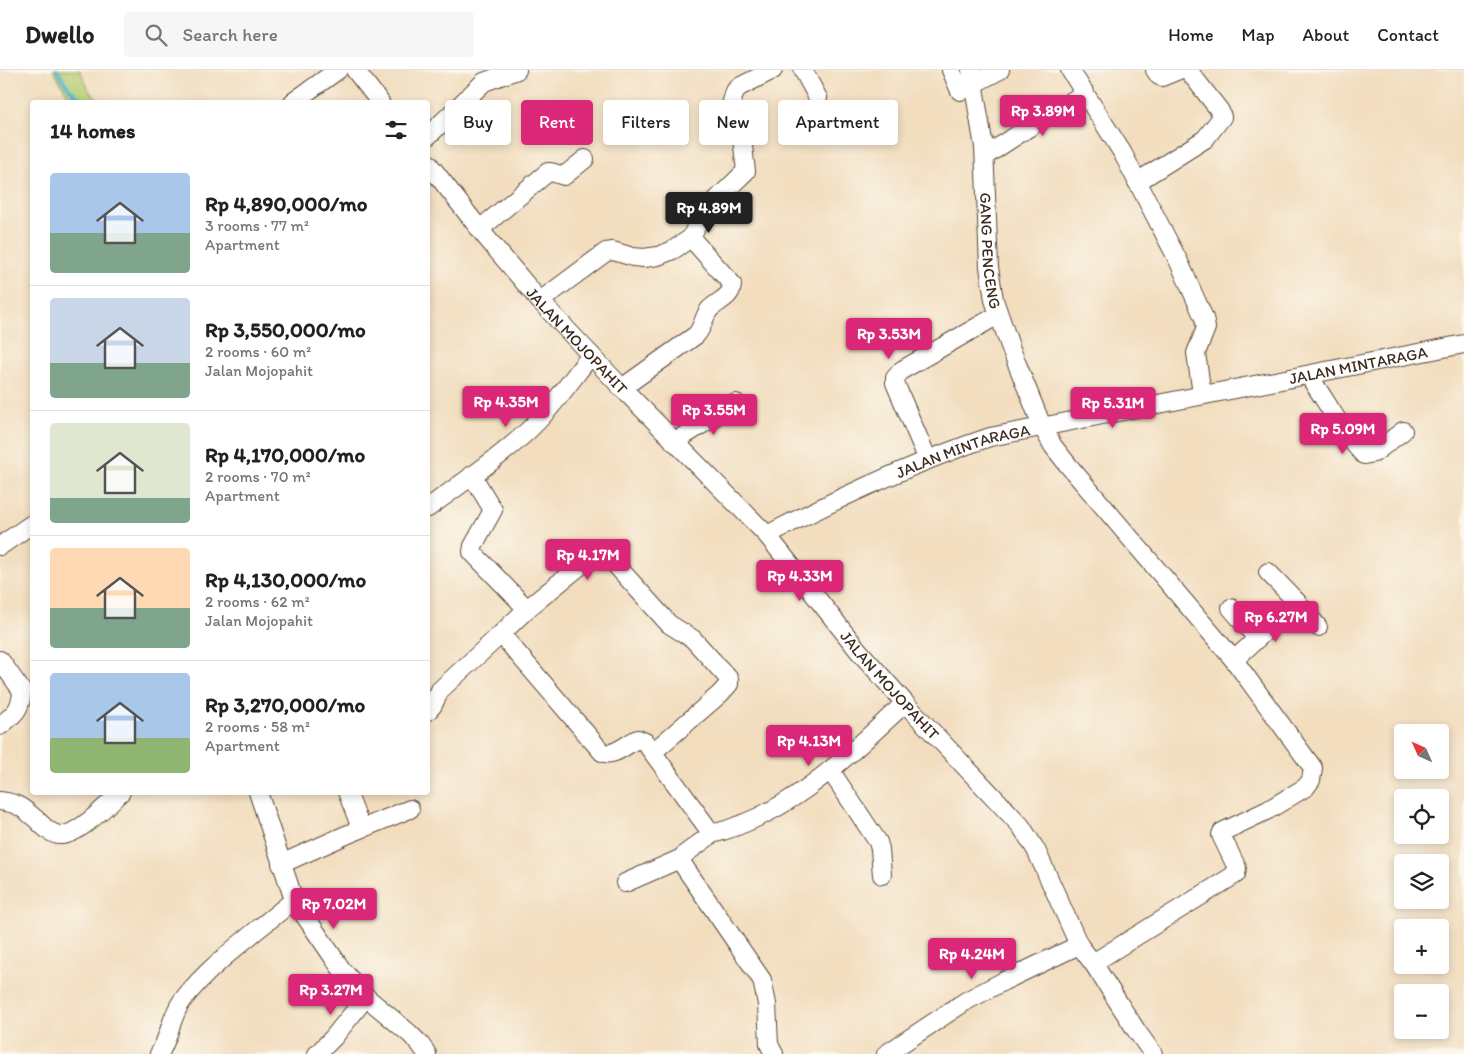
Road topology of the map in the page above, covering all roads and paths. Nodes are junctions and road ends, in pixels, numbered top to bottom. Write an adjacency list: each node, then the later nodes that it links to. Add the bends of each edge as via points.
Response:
1 (338, 70): 15 (street)
2 (354, 70): 16 (street)
3 (517, 70): 17 (street, via 484,82)
4 (773, 70): 23 (street, via 735,91 732,101 741,130 746,171 707,209)
5 (803, 70): 14 (street)
6 (951, 70): 8 (street, via 960,91)
7 (970, 70): 18 (street, GANG PENCENG)
8 (1000, 70)
9 (1070, 70): 13 (street)
10 (1155, 70): 11 (street, via 1162,77)
11 (1179, 70)
12 (1188, 70): 21 (street, via 1222,117 1205,139)
13 (1085, 93): 18 (street); 21 (street)
14 (818, 98)
15 (296, 100)
16 (378, 100)
17 (430, 134)
18 (985, 156): 25 (street, GANG PENCENG, via 989,267)
19 (585, 159): 22 (street, via 564,176 548,172)
20 (430, 166): 22 (street, JALAN MOJOPAHIT)
21 (1137, 182): 30 (street, via 1179,262 1206,323 1196,353)
22 (480, 230): 24 (street, JALAN MOJOPAHIT)
23 (691, 238): 24 (street, via 658,256 644,258 613,250 606,252); 29 (street, via 732,284 732,290 710,309 696,335)
24 (540, 301): 27 (street, JALAN MOJOPAHIT)
25 (998, 315): 32 (street, GANG PENCENG); 35 (street, via 902,370 894,378)
26 (1464, 344): 28 (street, JALAN MINTARAGA)
27 (591, 354): 29 (street, JALAN MOJOPAHIT); 36 (street, via 546,413)
28 (1308, 375): 30 (street, JALAN MINTARAGA); 33 (street, via 1332,414 1364,455 1374,453)
29 (622, 388): 34 (street, JALAN MOJOPAHIT)
30 (1202, 394): 32 (street, JALAN MINTARAGA)
31 (736, 402): 34 (street)
32 (1042, 426): 35 (street, JALAN MINTARAGA, via 990,437); 49 (street, GANG PENCENG, via 1068,465)
33 (1403, 431)
34 (674, 442): 39 (street, JALAN MOJOPAHIT)
35 (928, 460): 39 (street, JALAN MINTARAGA)
36 (472, 475): 37 (street); 44 (street, via 493,510 472,552)
37 (430, 506)
38 (30, 525): 40 (street)
39 (767, 534): 50 (street, JALAN MOJOPAHIT, via 858,650)
40 (0, 546)
41 (1268, 572): 42 (street)
42 (1297, 602): 45 (street); 47 (street)
43 (1231, 608): 47 (street)
44 (527, 610): 46 (street); 53 (street, via 601,552 669,624 694,639 727,676 730,682 724,690)
45 (1318, 627)
46 (501, 634): 51 (street, via 442,689); 53 (street, via 602,752 613,753 638,739 645,742)
47 (1257, 638): 49 (street)
48 (0, 660): 52 (street, via 22,691 21,703 15,713)
49 (1234, 660): 68 (street, GANG PENCENG, via 1313,768 1311,780 1306,787 1268,810 1222,832 1223,842 1237,868 1236,874)
50 (905, 703): 54 (street); 67 (street, JALAN MOJOPAHIT, via 1022,826)
51 (430, 709)
52 (0, 726)
53 (652, 752): 61 (street)
54 (830, 770): 61 (street, via 778,808 746,824); 64 (street, via 878,842)
55 (118, 795): 58 (street, via 83,826 62,836 48,830 23,807)
56 (259, 795): 63 (street)
57 (348, 795): 60 (street)
58 (0, 800)
59 (410, 809): 60 (street)
60 (361, 828): 63 (street)
61 (712, 834): 62 (street)
62 (682, 858): 65 (street); 73 (street, via 688,874 762,980)
63 (281, 864): 66 (street)
64 (882, 875)
65 (625, 884)
66 (294, 900): 69 (street, via 342,970); 70 (street, via 199,981 181,1003)
67 (1080, 944): 68 (street, JALAN MOJOPAHIT); 74 (street, via 966,1002)
68 (1093, 963): 75 (street, JALAN MOJOPAHIT)
69 (366, 997): 71 (street); 72 (street, via 409,1033)
70 (159, 1054)
71 (317, 1054)
72 (427, 1054)
73 (774, 1054)
74 (886, 1054)
75 (1153, 1054)

